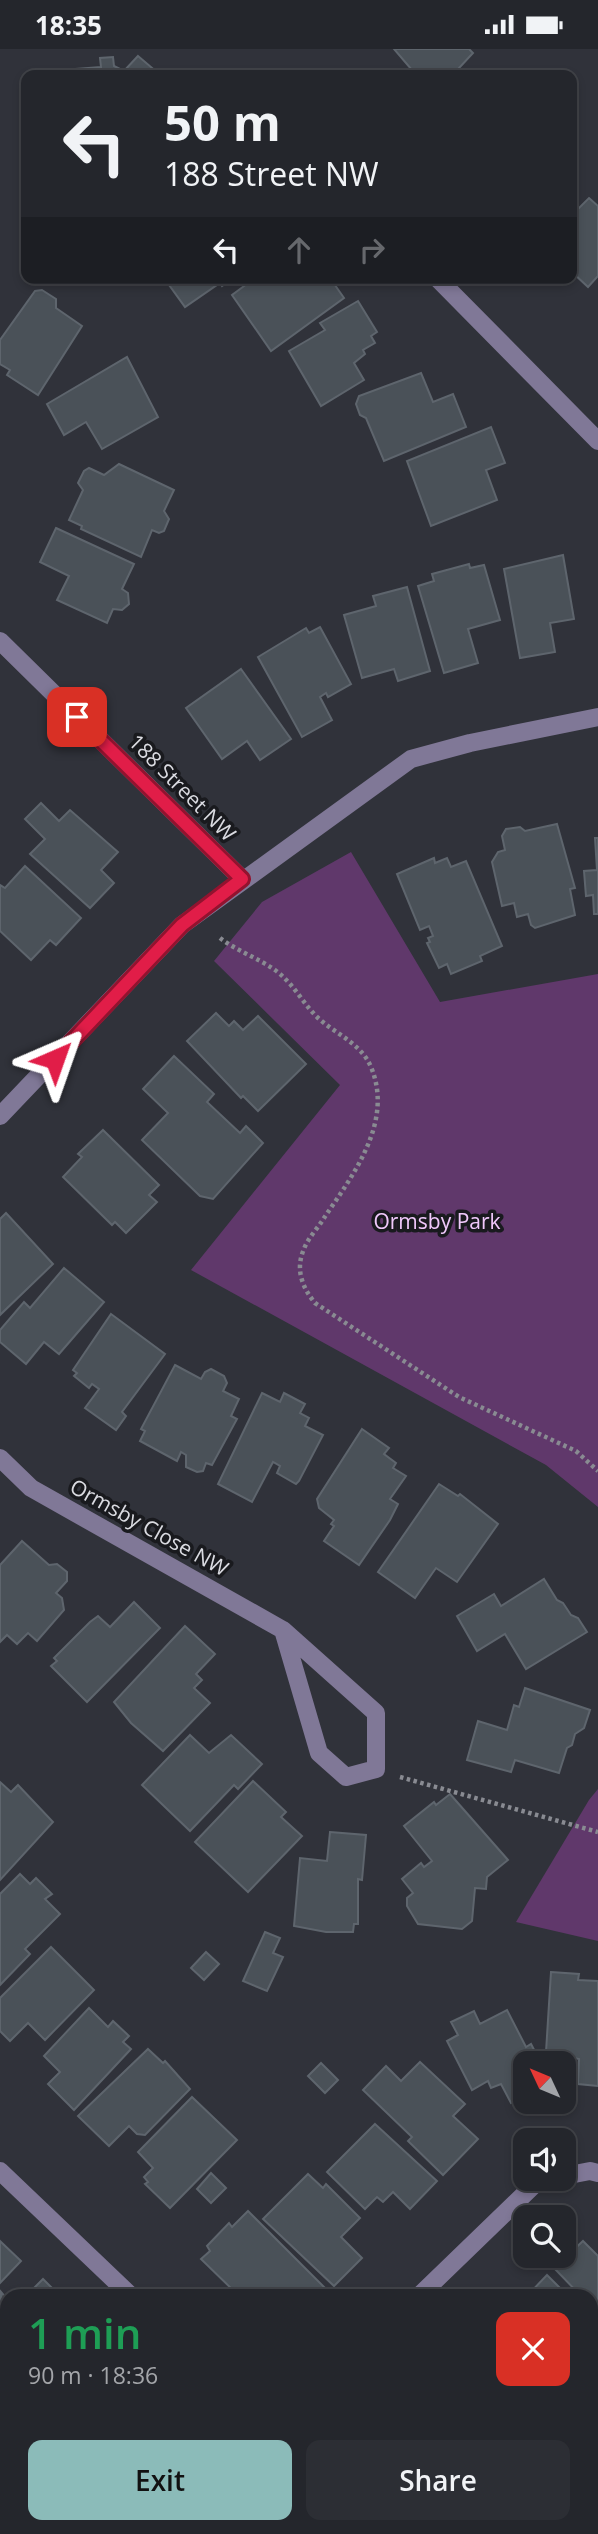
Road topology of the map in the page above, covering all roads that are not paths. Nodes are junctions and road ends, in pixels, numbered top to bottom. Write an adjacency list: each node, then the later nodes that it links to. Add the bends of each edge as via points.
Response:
1 (443, 284): 2 (street)
2 (598, 441)
3 (0, 641): 5 (street, 188 Street NW)
4 (598, 717): 5 (street, via 411,759)
5 (242, 879): 6 (street, via 182,925)
6 (0, 1116)
7 (0, 1458): 8 (street, Ormsby Close NW, via 32,1488)
8 (283, 1630): 8 (street, Ormsby Close NW, via 319,1753 346,1777 376,1769 376,1713)
9 (0, 2171): 13 (street)
10 (598, 2173): 11 (street)
11 (576, 2174)
12 (528, 2191): 14 (street)
13 (124, 2289)
14 (426, 2289)

